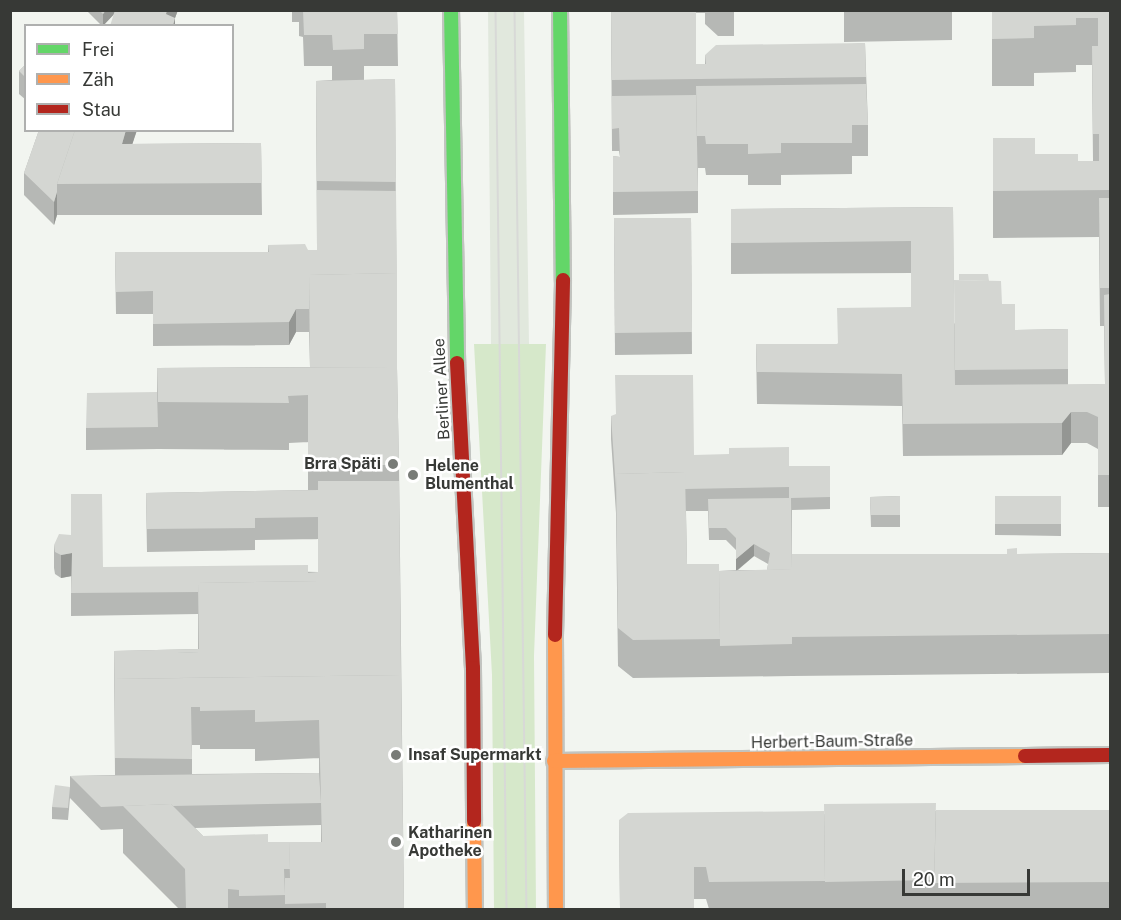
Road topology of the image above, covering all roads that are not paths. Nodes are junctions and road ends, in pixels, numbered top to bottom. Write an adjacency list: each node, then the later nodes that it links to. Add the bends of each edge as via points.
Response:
1 (451, 10): 5 (main road, Berliner Allee, via 455,340 473,668)
2 (560, 10): 4 (main road, via 564,327)
3 (1110, 755): 4 (main road, Herbert-Baum-Straße)
4 (554, 761): 6 (main road)
5 (476, 909)
6 (556, 909)

